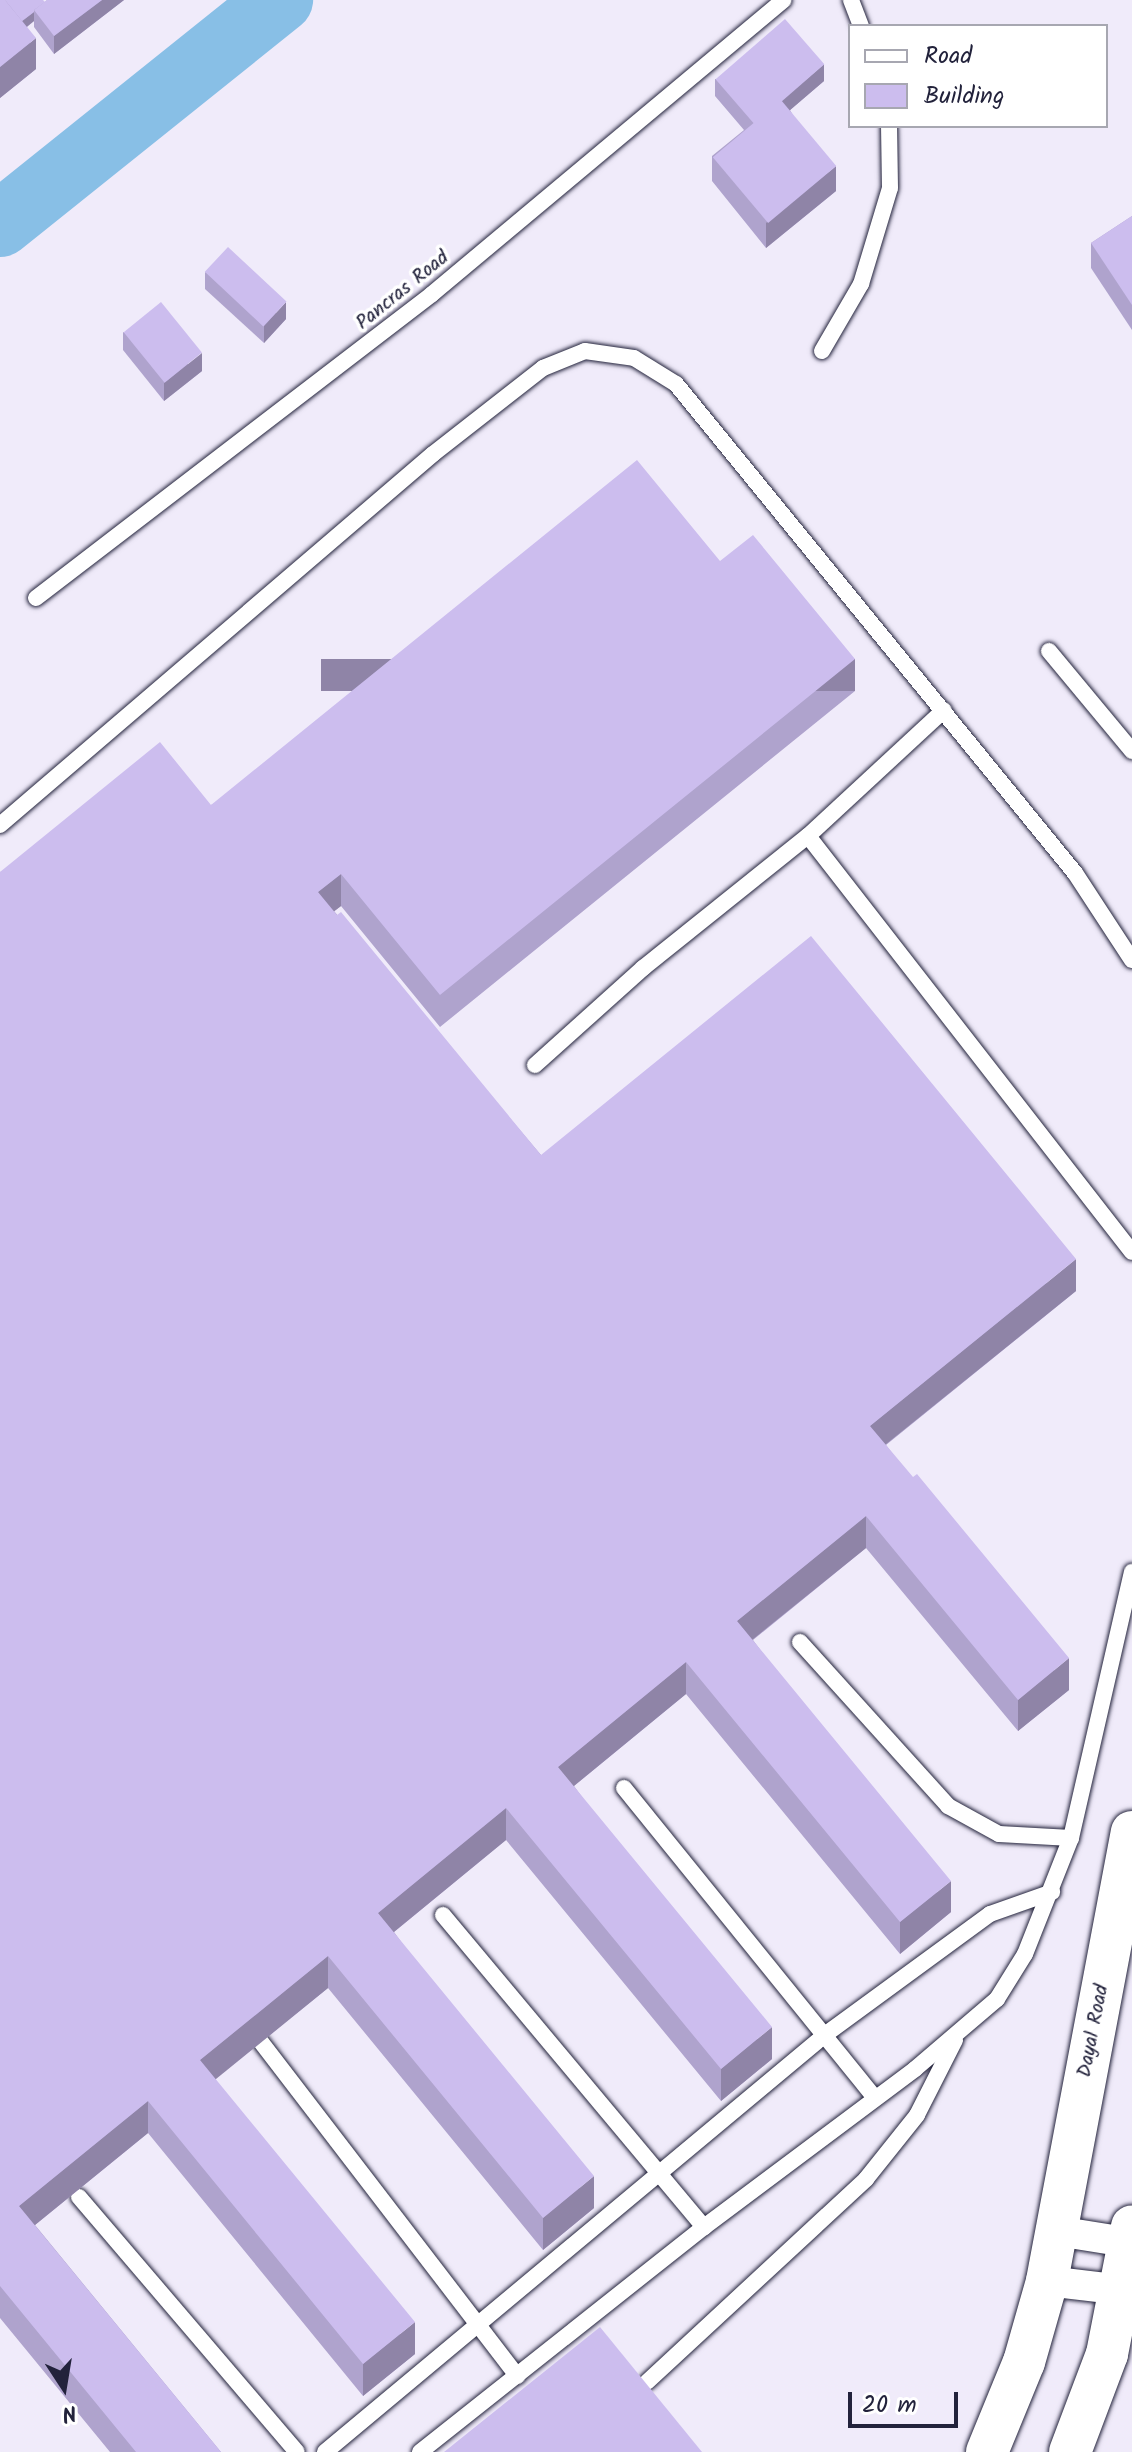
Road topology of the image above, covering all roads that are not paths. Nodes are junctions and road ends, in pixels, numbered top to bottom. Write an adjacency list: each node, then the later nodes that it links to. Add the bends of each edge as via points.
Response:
1 (783, 0): 6 (lane, Pancras Road, via 432,294)
2 (851, 0): 3 (lane)
3 (860, 24)
4 (889, 128): 5 (lane, via 890,188 861,284)
5 (822, 351)
6 (36, 598)
7 (1049, 651): 9 (lane)
8 (944, 710): 10 (lane, via 676,384 634,358 585,351 543,368 433,454); 11 (lane); 12 (lane, via 1075,873)
9 (1132, 751)
10 (0, 825)
11 (808, 836): 13 (lane, via 643,968); 14 (lane)
12 (1132, 960)
13 (535, 1065)
14 (1132, 1252)
15 (1132, 1572): 19 (lane)
16 (800, 1642): 19 (lane, via 948,1806 999,1834)
17 (624, 1788): 22 (lane)
18 (1132, 1832): 29 (street, Dayal Road)
19 (1071, 1838): 20 (lane)
20 (1052, 1892): 22 (lane, via 990,1914); 23 (lane, via 1025,1954 997,1999)
21 (443, 1915): 26 (lane)
22 (826, 2034): 25 (lane); 26 (lane)
23 (958, 2035): 25 (lane); 35 (lane, via 917,2115 866,2179)
24 (261, 2042): 33 (lane)
25 (874, 2097): 28 (lane)
26 (659, 2173): 28 (lane); 33 (lane)
27 (79, 2197): 36 (lane)
28 (704, 2227): 34 (lane)
29 (1057, 2231): 30 (street); 31 (street, Dayal Road)
30 (1131, 2237): 32 (street)
31 (1047, 2281): 32 (street); 39 (street, Dayal Road, via 1024,2362)
32 (1128, 2290): 40 (street)
33 (478, 2323): 34 (lane); 37 (lane)
34 (517, 2376): 38 (lane)
35 (647, 2382)
36 (297, 2452)
37 (325, 2452)
38 (420, 2452)
39 (987, 2452)
40 (1070, 2452)

